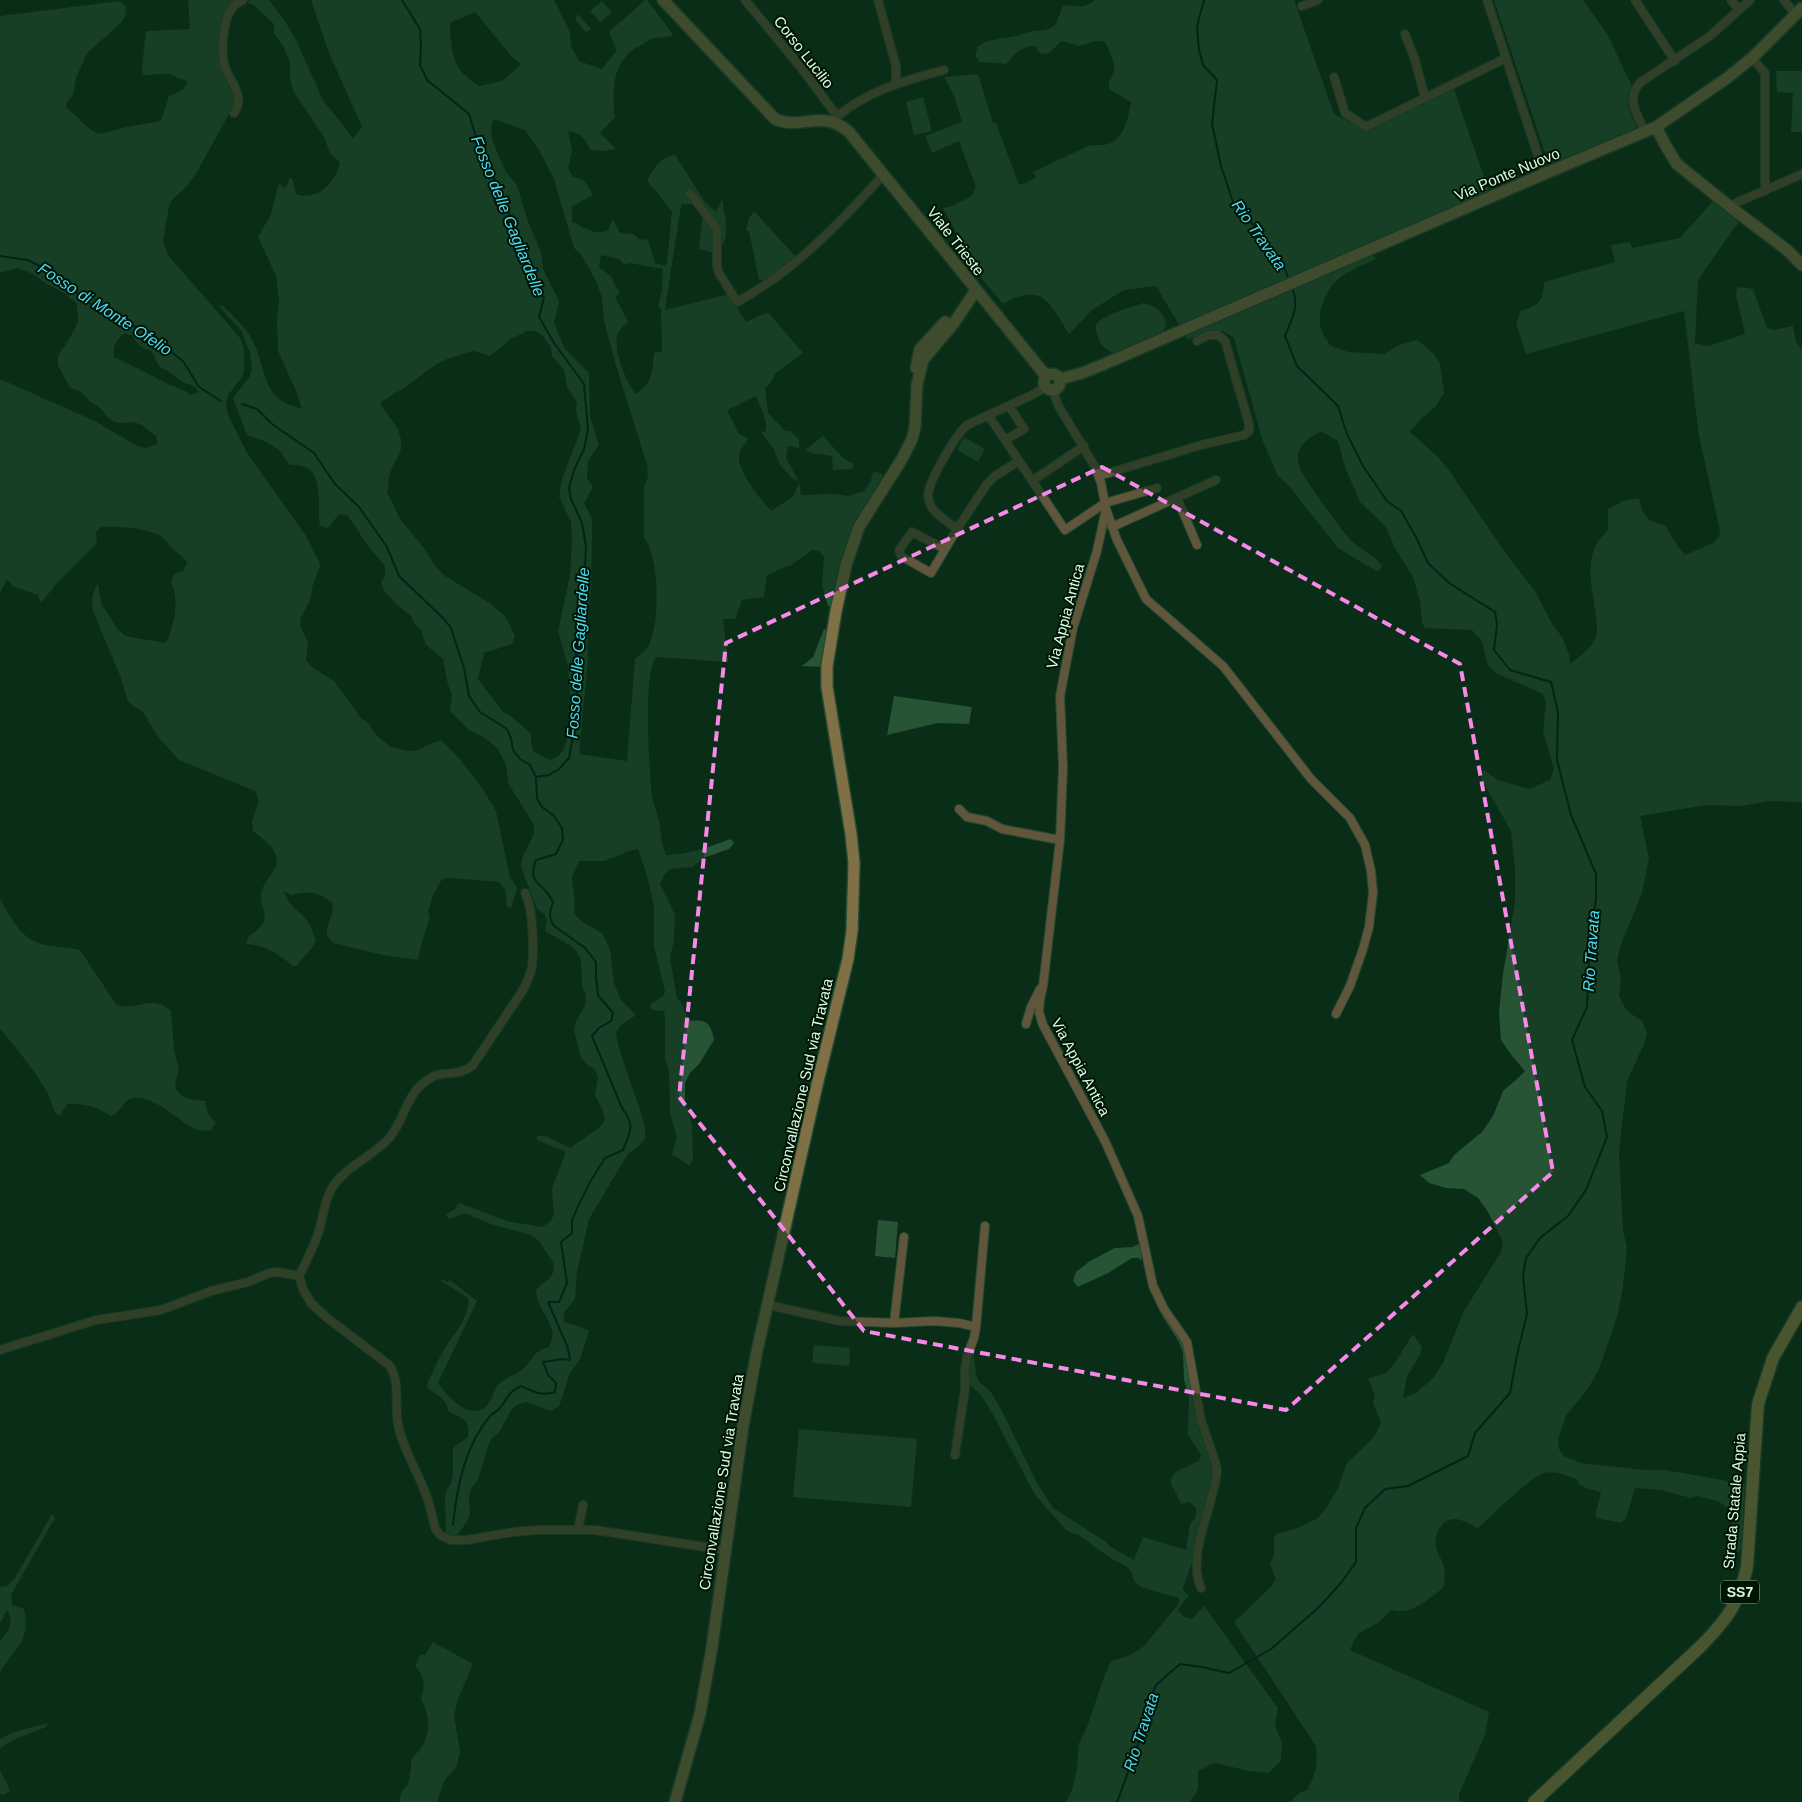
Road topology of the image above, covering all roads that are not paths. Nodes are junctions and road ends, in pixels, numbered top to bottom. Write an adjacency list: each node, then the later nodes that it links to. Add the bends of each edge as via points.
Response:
1 (243, 0): 23 (street, via 232,8 224,36 224,64 238,96)
2 (744, 0): 24 (street, Corso Lucilio, via 802,69)
3 (878, 0): 20 (street, via 896,66)
4 (1318, 0): 11 (street)
5 (1487, 0): 15 (street)
6 (1635, 0): 17 (street)
7 (1732, 0): 12 (street)
8 (1750, 0): 12 (street)
9 (1784, 0): 13 (street)
10 (670, 2): 24 (street, via 775,119 788,122)
11 (1302, 6)
12 (1739, 10): 17 (street)
13 (1800, 10): 16 (street)
14 (1405, 34): 21 (street)
15 (1506, 58): 21 (street); 28 (street)
16 (1752, 58): 22 (street); 31 (street, via 1766,73)
17 (1675, 61): 26 (street, via 1634,90 1634,106)
18 (944, 70): 20 (street)
19 (1334, 78): 21 (street, via 1345,113 1366,127)
20 (896, 83): 24 (street, via 871,94)
21 (1425, 98)
22 (1679, 112): 25 (street); 27 (street, via 1669,124)
23 (234, 113)
24 (838, 121): 30 (street, Viale Trieste)
25 (1656, 128): 26 (street, Via Ponte Nuovo); 27 (street)
26 (1644, 132): 28 (street, Via Ponte Nuovo)
27 (1667, 148): 33 (street, via 1677,164)
28 (1544, 174): 37 (street, Via Ponte Nuovo, via 1082,373 1060,379 1059,386)
29 (1802, 174): 31 (street)
30 (883, 175): 32 (street, via 801,259 737,302 717,267 717,229); 35 (street, Viale Trieste)
31 (1765, 191): 33 (street)
32 (690, 193)
33 (1729, 206): 34 (street)
34 (1802, 265)
35 (976, 290): 37 (street, Viale Trieste); 62 (street, Circonvallazione Sud via Travata, via 963,308 920,349 916,360 912,438 859,527 846,565 827,666 827,687 854,863 852,931)
36 (1197, 341): 43 (street, via 1208,335 1218,335 1225,341 1249,431)
37 (1049, 384): 38 (street); 41 (street, Via Appia Antica)
38 (1008, 406): 39 (street); 40 (street, via 1024,428)
39 (988, 415): 40 (street); 50 (street, via 967,425 956,436 928,493 931,507)
40 (1005, 440): 42 (street)
41 (1084, 446): 43 (street, Via Appia Antica); 45 (street)
42 (1019, 460): 45 (street); 50 (street, via 987,484)
43 (1099, 476): 48 (street, Via Appia Antica)
44 (1216, 480): 47 (street)
45 (1032, 481): 48 (street, via 1065,530)
46 (1157, 488): 48 (street)
47 (1177, 498): 49 (street); 51 (street)
48 (1106, 506): 49 (street); 54 (street, Via Appia Antica, via 1061,686 1063,767)
49 (1112, 527): 57 (street, via 1146,599 1223,666 1311,779 1350,818 1365,845 1373,893 1369,927 1350,986)
50 (957, 529): 52 (street)
51 (1197, 545)
52 (945, 549): 52 (street, via 931,573 901,556 899,550 912,532)
53 (959, 809): 54 (street, via 967,817 987,821 1002,829)
54 (1060, 840): 56 (street, Via Appia Antica)
55 (525, 892): 61 (street, via 529,901 532,960 523,990 473,1065 456,1073 436,1075 419,1088 390,1137 336,1182 325,1202 317,1236)
56 (1044, 986): 58 (street, via 1038,990); 71 (street, Via Appia Antica, via 1039,1006 1040,1019 1112,1155 1141,1223 1153,1286 1164,1309 1187,1342 1201,1420 1216,1464 1197,1560)
57 (1336, 1014)
58 (1026, 1024)
59 (985, 1226): 65 (street)
60 (904, 1237): 64 (street)
61 (299, 1276): 66 (street, via 269,1273 161,1310 96,1320); 69 (street, via 311,1303 394,1372 399,1430 438,1533 446,1538 466,1540 513,1532)
62 (768, 1305): 64 (street, via 840,1321); 70 (street, Circonvallazione Sud via Travata, via 743,1426)
63 (1802, 1307): 73 (main road, Strada Statale Appia / SS7, via 1773,1358 1758,1404 1746,1566 1741,1591 1731,1610 1701,1646)
64 (894, 1323): 65 (street, via 934,1321)
65 (976, 1327): 67 (street, via 967,1356)
66 (0, 1350)
67 (955, 1455)
68 (582, 1505): 69 (street)
69 (578, 1530): 70 (street)
70 (725, 1550): 72 (street, Circonvallazione Sud via Travata, via 700,1714)
71 (1201, 1588)
72 (675, 1802)
73 (1534, 1802)

